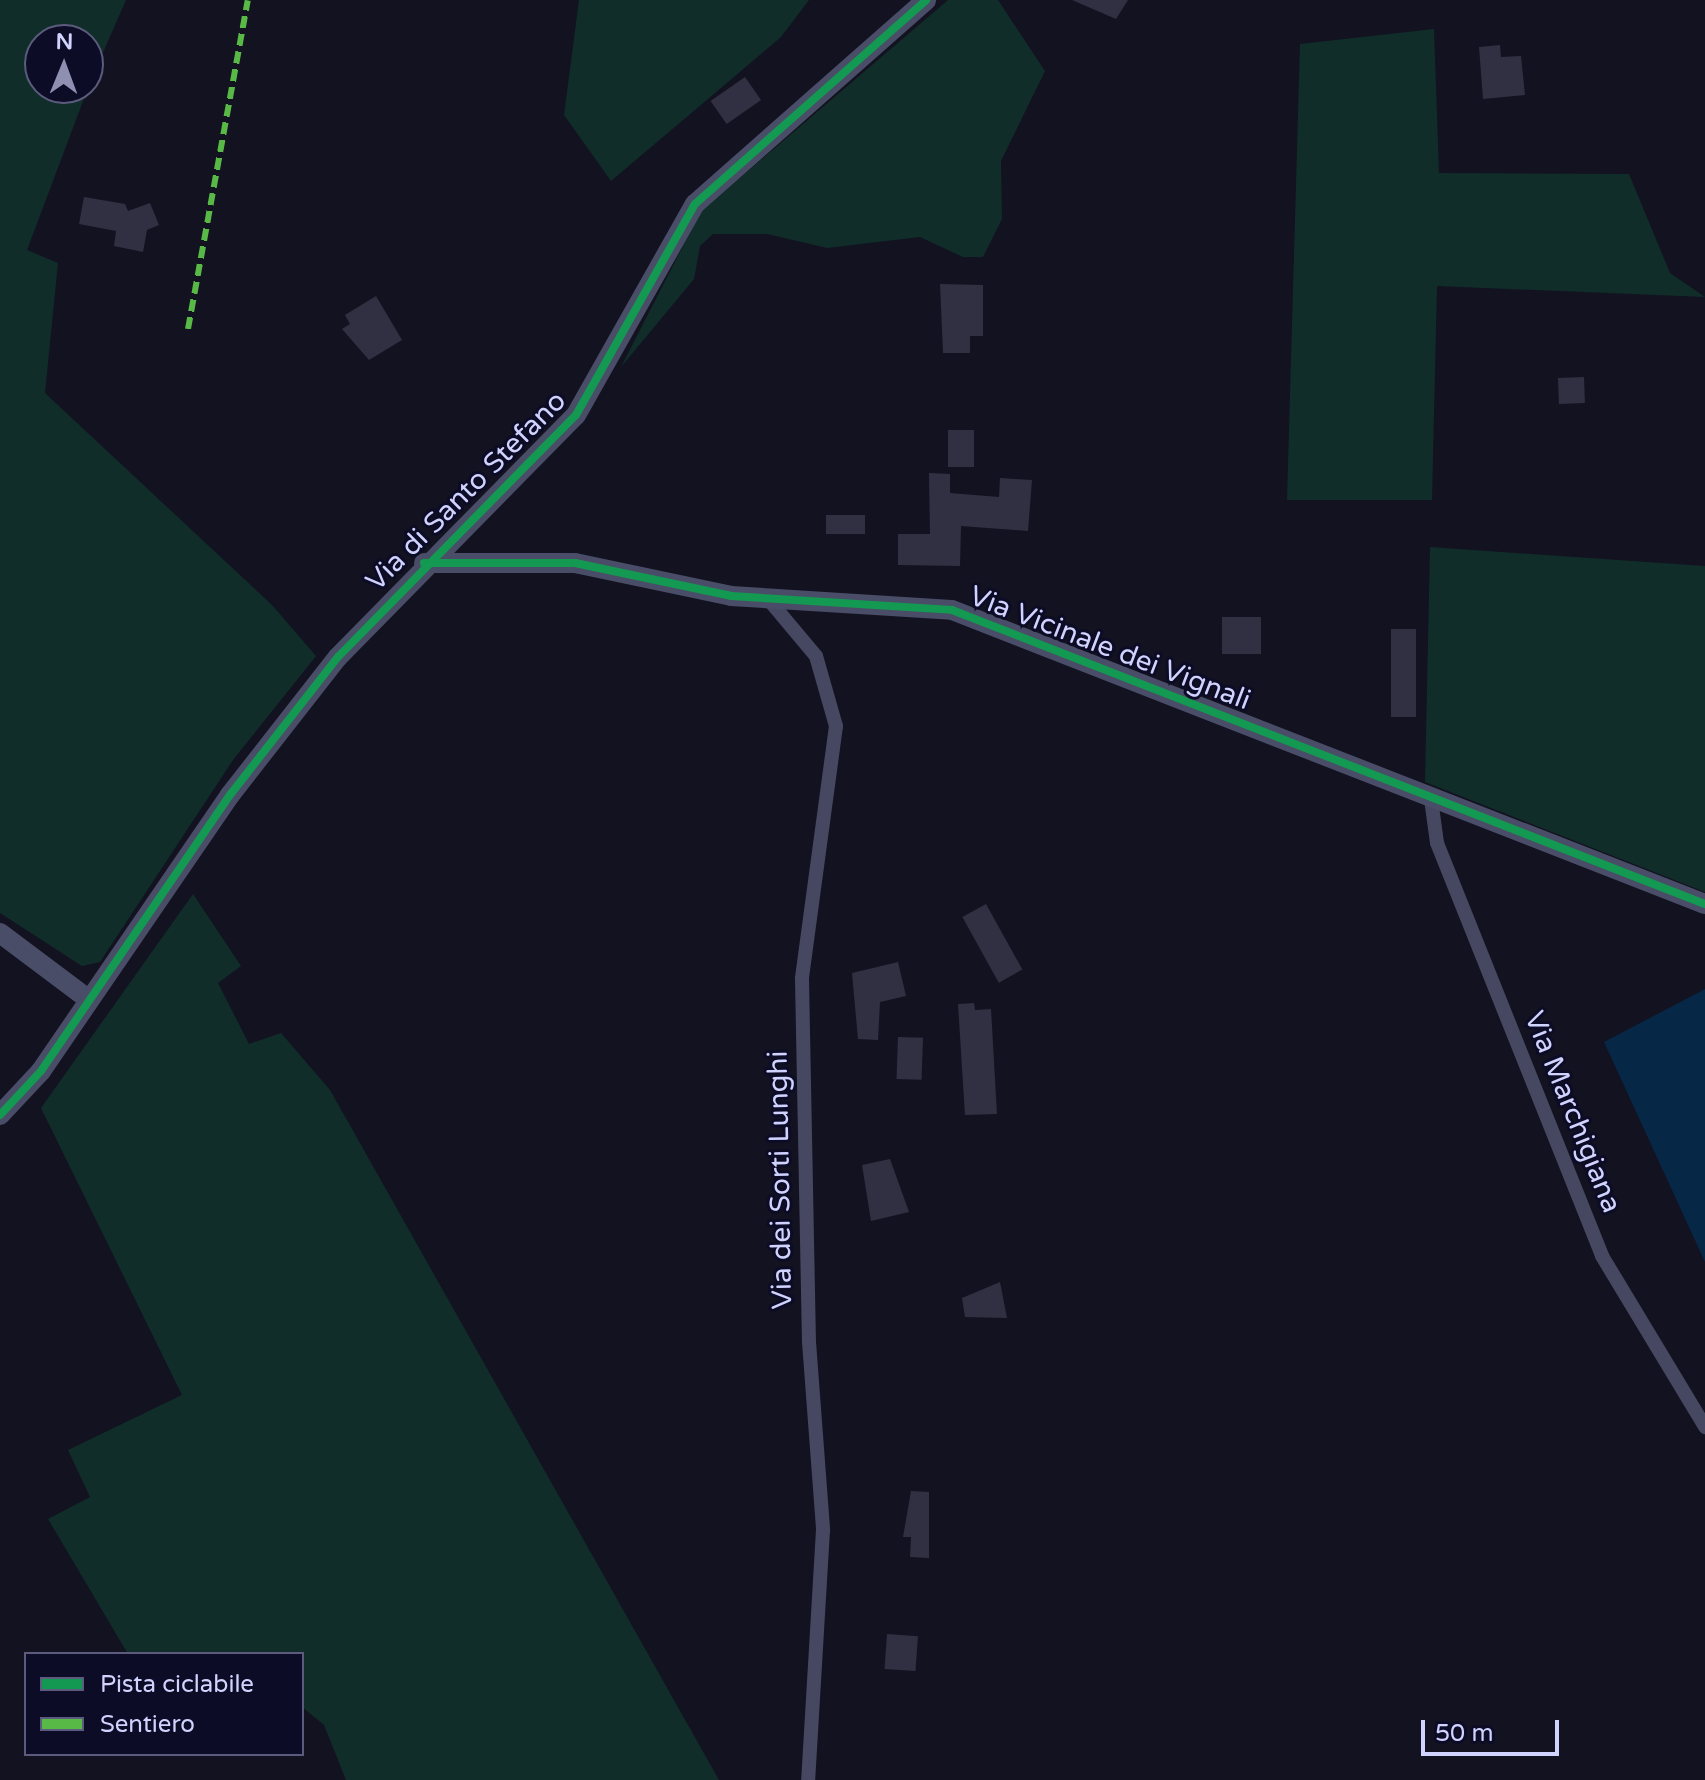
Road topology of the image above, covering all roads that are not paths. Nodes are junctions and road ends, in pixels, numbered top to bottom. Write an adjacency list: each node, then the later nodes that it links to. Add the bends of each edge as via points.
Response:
1 (926, 0): 2 (street, Via di Santo Stefano, via 695,204 576,415)
2 (424, 563): 3 (street, Via Vicinale dei Vignali, via 575,563); 7 (street, Via di Santo Stefano, via 356,635 230,795)
3 (769, 600): 4 (street, Via Vicinale dei Vignali, via 898,602 963,613); 10 (street, Via dei Sorti Lunghi, via 816,656 836,726 802,979 809,1342 823,1530)
4 (1431, 799): 5 (street, Via Vicinale dei Vignali); 9 (street, Via Marchigiana, via 1437,843 1602,1256)
5 (1705, 904)
6 (0, 933): 7 (street)
7 (88, 999): 8 (street, Via di Santo Stefano, via 41,1071)
8 (0, 1115)
9 (1705, 1427)
10 (808, 1780)

